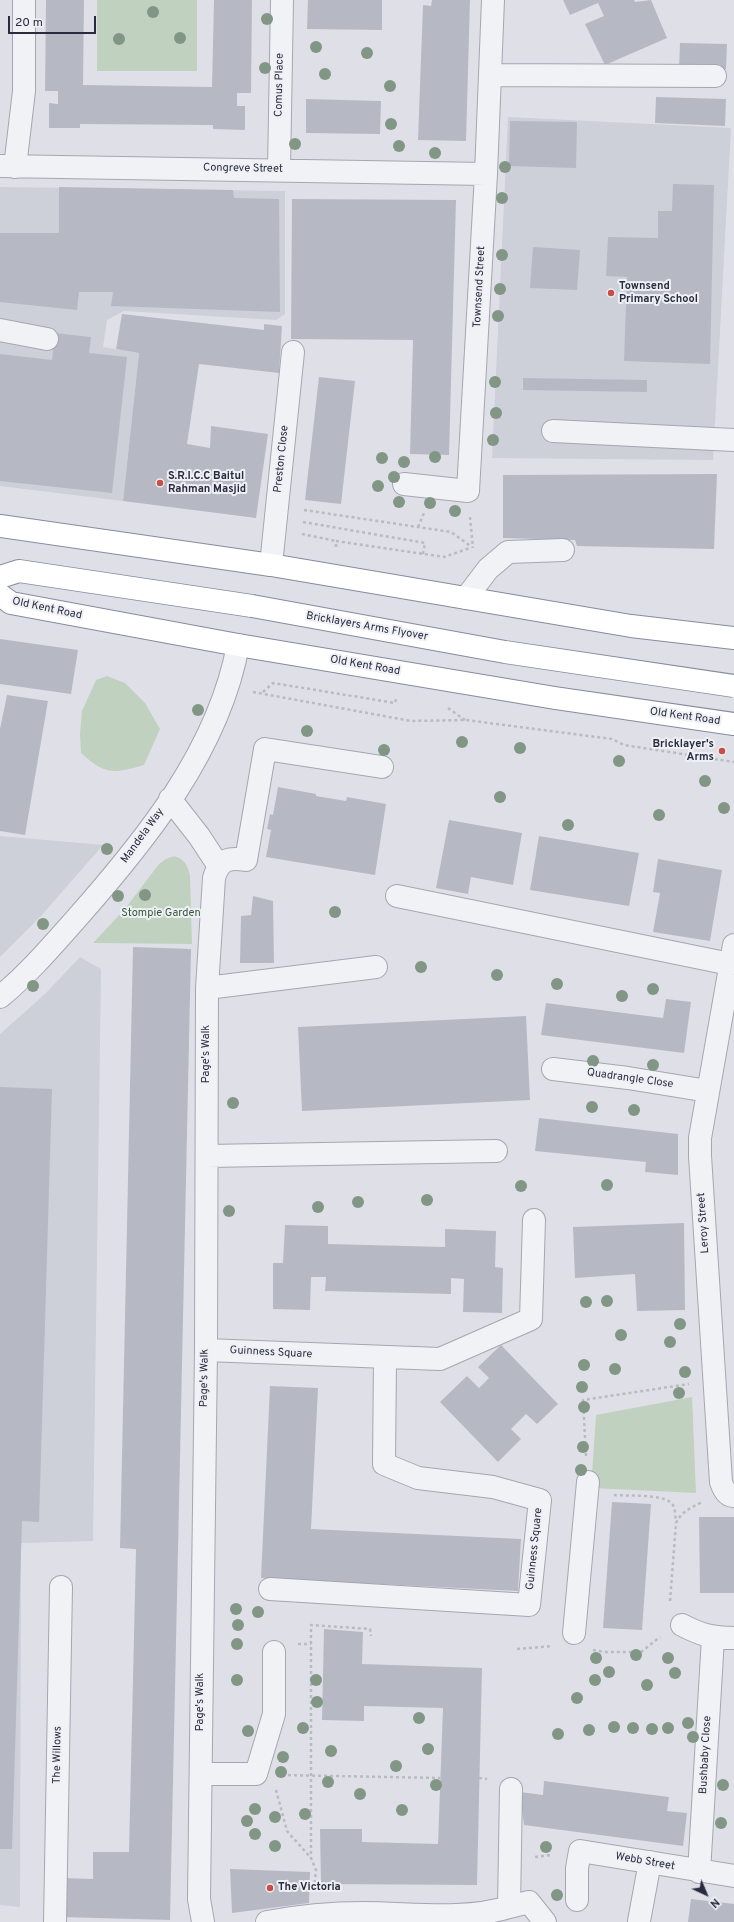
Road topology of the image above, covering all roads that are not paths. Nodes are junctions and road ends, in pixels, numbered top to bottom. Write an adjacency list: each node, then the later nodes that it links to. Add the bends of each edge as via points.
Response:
1 (24, 0): 6 (street, via 24,91)
2 (282, 0): 7 (street, Comus Place)
3 (493, 0): 4 (street, Townsend Street)
4 (490, 75): 5 (street); 8 (street, Townsend Street)
5 (715, 76)
6 (7, 166): 7 (street, Congreve Street)
7 (279, 170): 8 (street, Congreve Street)
8 (486, 174): 14 (street, Townsend Street, via 468,491)
9 (0, 330): 10 (street)
10 (47, 339)
11 (293, 352): 17 (street, Preston Close)
12 (553, 432): 13 (street)
13 (734, 440)
14 (404, 484)
15 (0, 526): 17 (highway)
16 (563, 550): 20 (street, via 508,552 488,569)
17 (271, 565): 20 (highway)
18 (0, 577): 24 (highway, Bricklayers Arms Flyover, bridge, via 19,571 252,606 505,652)
19 (0, 596): 23 (highway, Old Kent Road, via 11,603)
20 (466, 598): 22 (highway, via 631,626)
21 (734, 630): 22 (street)
22 (734, 638)
23 (238, 645): 25 (highway, Old Kent Road, via 555,698); 27 (street, Mandela Way, via 229,685 214,723 193,764)
24 (734, 686)
25 (734, 724)
26 (382, 767): 28 (street, via 265,749 246,860 238,858)
27 (170, 799): 28 (street); 33 (street, Mandela Way, via 122,865 90,903)
28 (218, 865): 32 (street, Page's Walk, via 214,878)
29 (396, 896): 30 (street)
30 (732, 954): 35 (street, Leroy Street)
31 (376, 967): 32 (street)
32 (207, 988): 37 (street, Page's Walk)
33 (0, 997)
34 (553, 1069): 35 (street, Quadrangle Close)
35 (708, 1091): 42 (street, Leroy Street, via 700,1138 700,1156 721,1482)
36 (496, 1152): 37 (street)
37 (207, 1156): 39 (street, Page's Walk)
38 (534, 1220): 40 (street, Guinness Square, via 531,1319 440,1359)
39 (206, 1350): 40 (street, Guinness Square); 49 (street, Page's Walk)
40 (385, 1358): 44 (street, Guinness Square, via 384,1464 418,1478 493,1487 540,1500 528,1605)
41 (588, 1488): 47 (street)
42 (729, 1493)
43 (61, 1587): 58 (street, The Willows)
44 (270, 1589)
45 (682, 1625): 46 (street, via 697,1633)
46 (723, 1638): 52 (street, Bushbaby Close)
47 (566, 1639)
48 (274, 1652): 49 (street, via 274,1714 263,1774)
49 (201, 1774): 59 (street, Page's Walk, via 199,1899)
50 (511, 1789): 55 (street)
51 (650, 1862): 52 (street, Webb Street); 54 (street, Webb Street, via 580,1851); 57 (street)
52 (699, 1872): 53 (street, Webb Street)
53 (734, 1876)
54 (577, 1900)
55 (509, 1908): 56 (street, via 438,1915 364,1913); 61 (street, via 530,1902)
56 (310, 1918): 60 (street)
57 (639, 1921)
58 (55, 1922)
59 (203, 1922)
60 (267, 1922)
61 (545, 1922)

